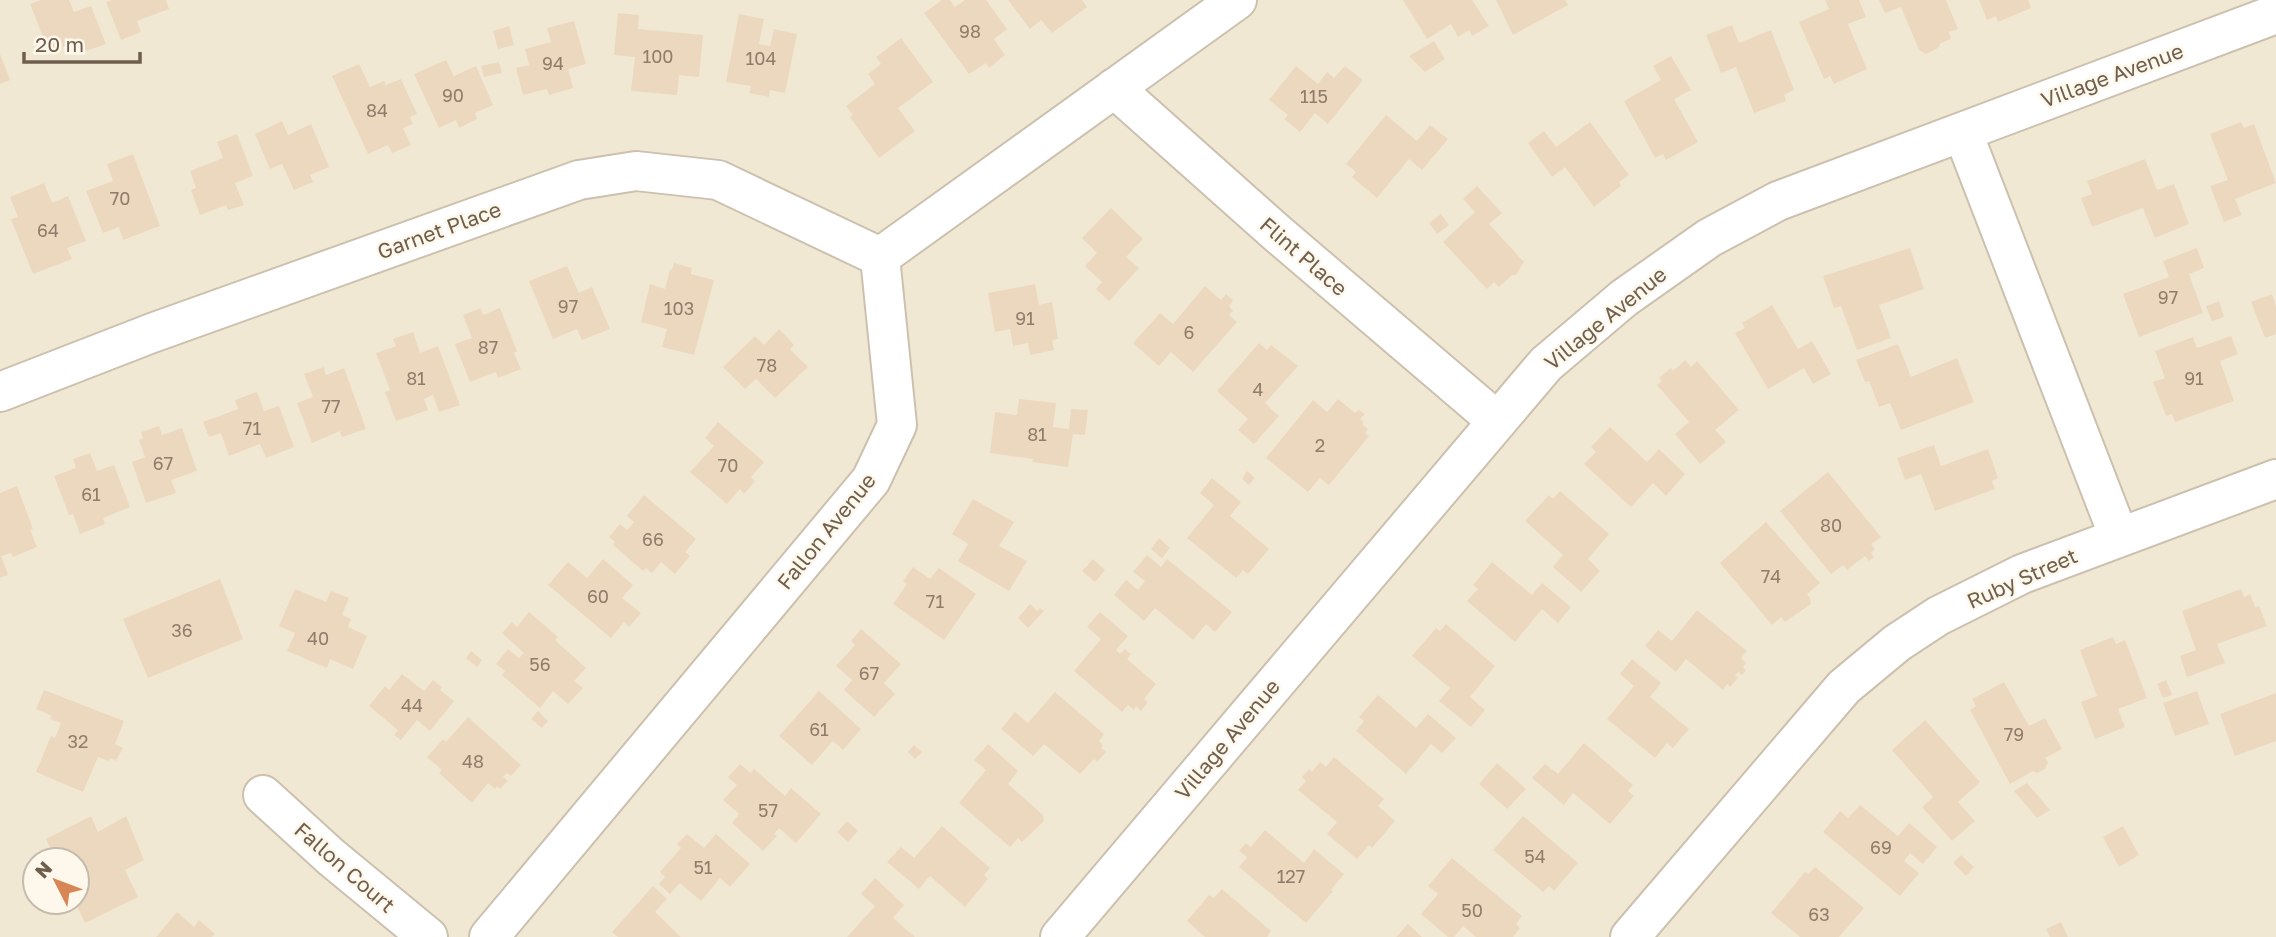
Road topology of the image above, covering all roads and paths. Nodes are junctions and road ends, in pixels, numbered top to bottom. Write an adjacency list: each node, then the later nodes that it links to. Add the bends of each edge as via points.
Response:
1 (1237, 0): 3 (street)
2 (2276, 14): 4 (street, Village Avenue)
3 (1114, 88): 5 (street); 7 (street, Flint Place)
4 (1963, 133): 7 (street, Village Avenue, via 1777,201 1709,238 1624,298 1545,364); 9 (street)
5 (880, 257): 6 (street, Garnet Place, via 718,180 636,171 579,180); 12 (street, Fallon Avenue, via 897,425 871,480)
6 (0, 392)
7 (1497, 421): 13 (street, Village Avenue)
8 (2276, 479): 9 (street, Ruby Street)
9 (2119, 537): 14 (street, Ruby Street, via 2022,574 1938,616 1897,643 1844,687)
10 (263, 795): 11 (street, Fallon Court)
11 (428, 937)
12 (489, 937)
13 (1060, 937)
14 (1630, 937)

